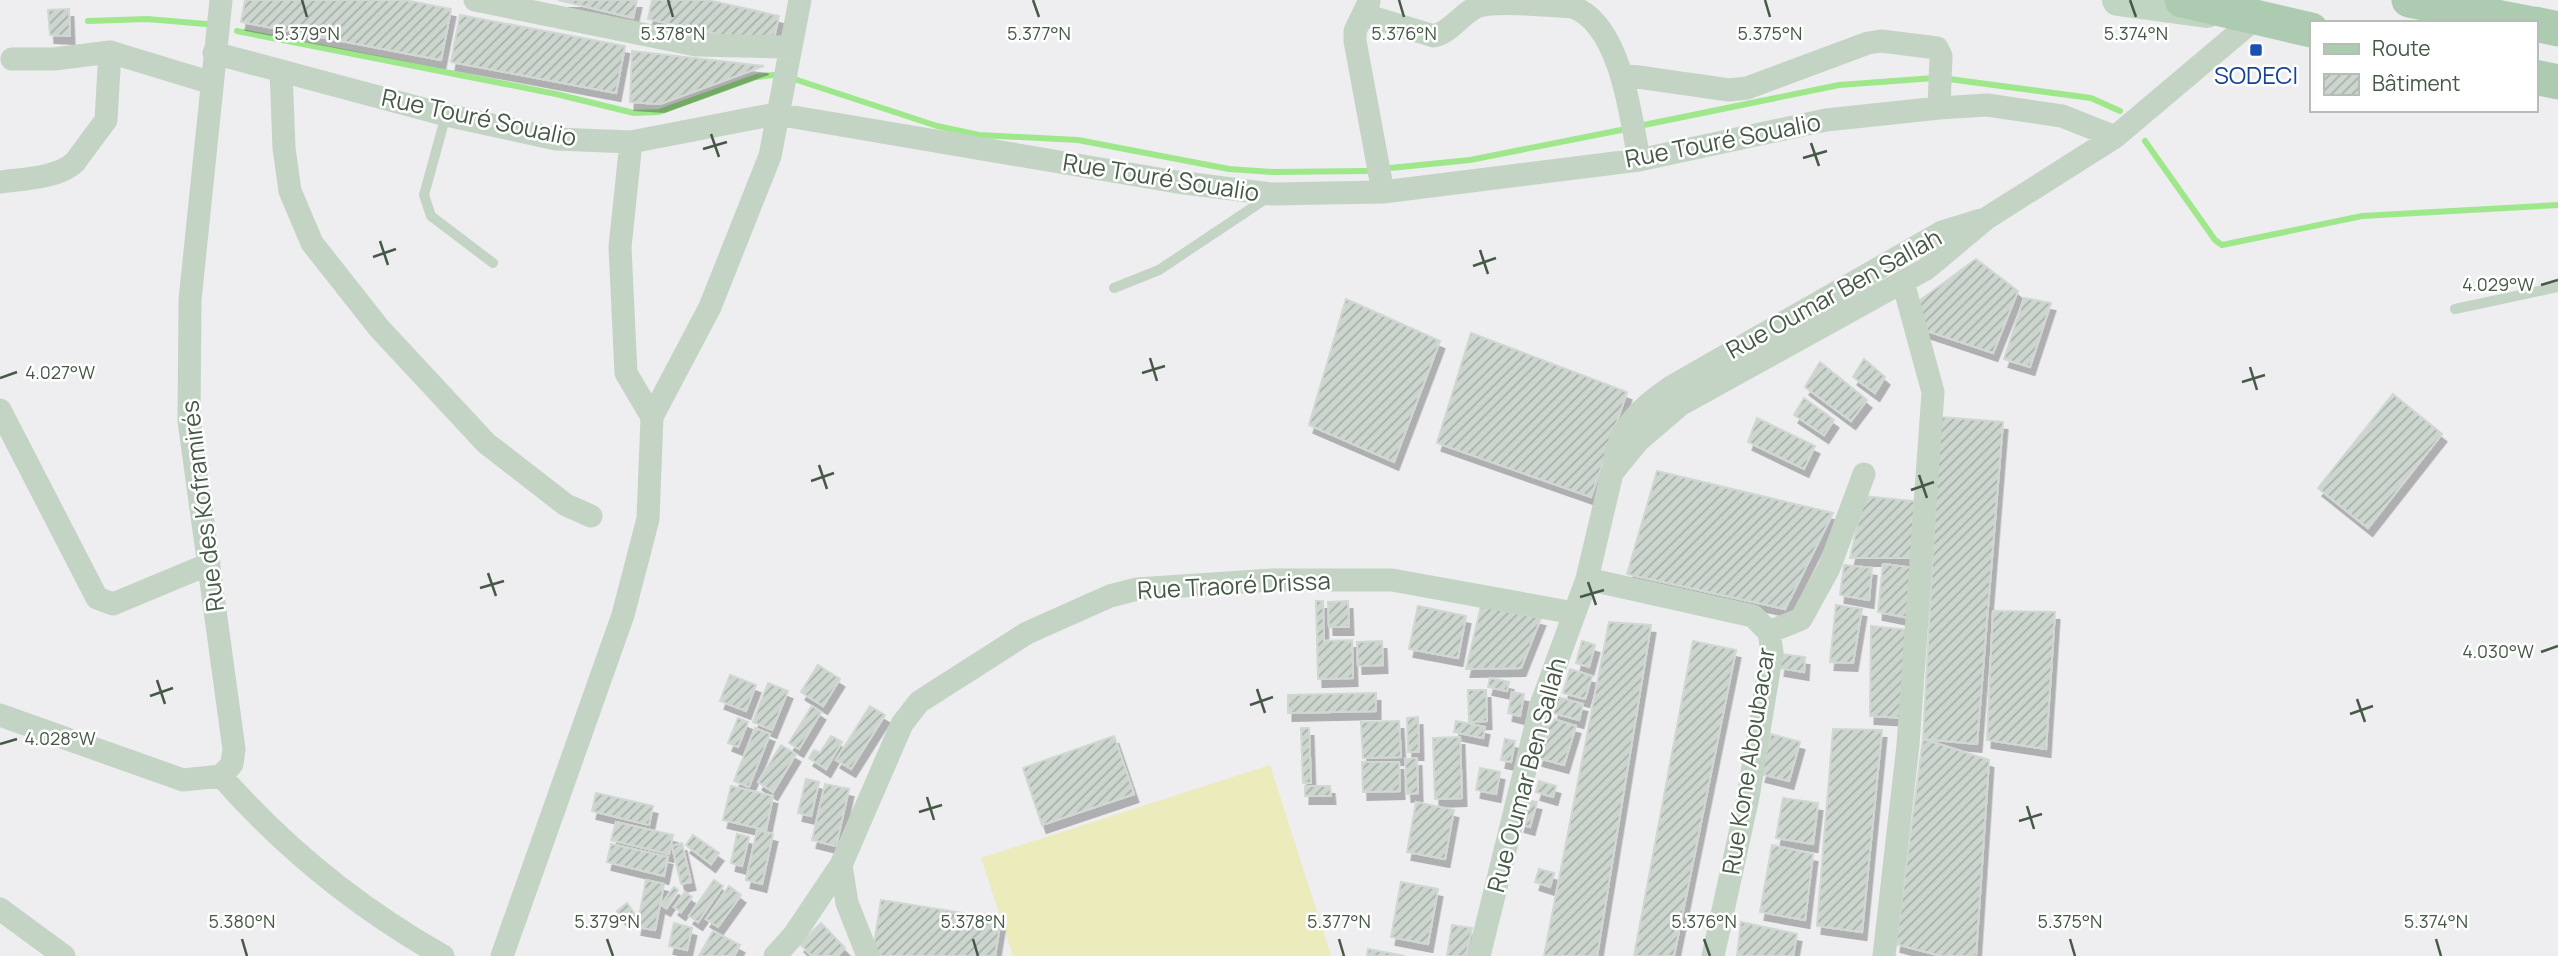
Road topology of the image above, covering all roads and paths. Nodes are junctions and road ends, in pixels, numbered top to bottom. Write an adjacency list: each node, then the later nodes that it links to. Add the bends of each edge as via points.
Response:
1 (221, 0): 15 (street, Rue des Koframirés)
2 (477, 0): 13 (street, via 696,45)
3 (800, 0): 13 (street)
4 (2118, 0): 8 (street)
5 (2182, 0): 8 (main road)
6 (2409, 0): 9 (main road)
7 (1368, 7): 18 (street, via 1434,36 1476,6 1490,3 1573,7 1586,12); 29 (street, via 1355,31 1355,41)
8 (2256, 18): 12 (main road); 25 (street, Rue Oumar Ben Sallah)
9 (2517, 21)
10 (2537, 24): 11 (main road)
11 (2558, 29)
12 (2310, 30)
13 (789, 47): 23 (street)
14 (110, 52): 16 (street); 21 (street); 28 (street, via 106,120 75,162 70,167)
15 (214, 53): 17 (street, Rue Touré Soualio); 21 (street, Rue des Koframirés)
16 (12, 59)
17 (281, 71): 24 (street, Rue Touré Soualio); 41 (street, via 290,191 312,243 379,328 486,443 566,505)
18 (1624, 75): 22 (street, via 1729,90 1747,88 1881,41 1937,48 1941,56); 27 (street)
19 (2537, 77): 20 (main road)
20 (2558, 82)
21 (212, 83): 42 (street, Rue des Koframirés, via 190,300 189,421)
22 (1939, 108): 25 (street, Rue Touré Soualio, via 1987,105 2062,117); 27 (street, Rue Touré Soualio, via 1826,120)
23 (776, 114): 26 (street, Rue Touré Soualio); 30 (street, Rue Touré Soualio); 38 (street, via 769,156 710,307)
24 (446, 115): 26 (street, Rue Touré Soualio, via 556,139); 32 (lane, via 424,195 431,216)
25 (2115, 137): 31 (street, Rue Oumar Ben Sallah)
26 (631, 142): 38 (street, via 620,247 626,373)
27 (1639, 160): 29 (street, Rue Touré Soualio)
28 (0, 182)
29 (1383, 192): 30 (street, Rue Touré Soualio)
30 (1272, 194): 35 (lane, via 1159,271)
31 (1987, 218): 33 (street, Rue Oumar Ben Sallah, via 1951,251); 39 (street, Rue Oumar Ben Sallah, via 1942,232 1671,387 1628,424)
32 (493, 262)
33 (1903, 282): 39 (street, Rue Oumar Ben Sallah, via 1680,405 1658,421); 57 (street, via 1933,392 1908,745)
34 (2558, 287): 36 (lane)
35 (1114, 288)
36 (2455, 309)
37 (0, 410): 42 (street, via 97,598 113,604)
38 (652, 417): 52 (street, via 648,519 623,614)
39 (1612, 473): 43 (street, Rue Oumar Ben Sallah)
40 (1864, 474): 45 (street, via 1829,568 1801,619)
41 (591, 516)
42 (209, 564): 47 (street, Rue des Koframirés, via 234,749 232,764)
43 (1587, 579): 44 (street, Rue Oumar Ben Sallah); 45 (street, Rue Kone Aboubacar, via 1753,616)
44 (1574, 613): 48 (street, Rue Traoré Drissa, via 1392,580 1272,580 1137,589 1110,596 1027,633 919,702 902,724); 55 (street, Rue Oumar Ben Sallah, via 1541,705)
45 (1769, 632): 56 (street, Rue Kone Aboubacar, via 1772,652 1752,771)
46 (0, 715): 47 (street, via 183,780)
47 (221, 776): 51 (street, via 266,827 359,904)
48 (841, 865): 53 (street, Rue Traoré Drissa); 54 (street, via 847,903)
49 (0, 909): 50 (street)
50 (64, 956)
51 (443, 956)
52 (502, 956)
53 (775, 956)
54 (869, 956)
55 (1479, 956)
56 (1713, 956)
57 (1884, 956)

